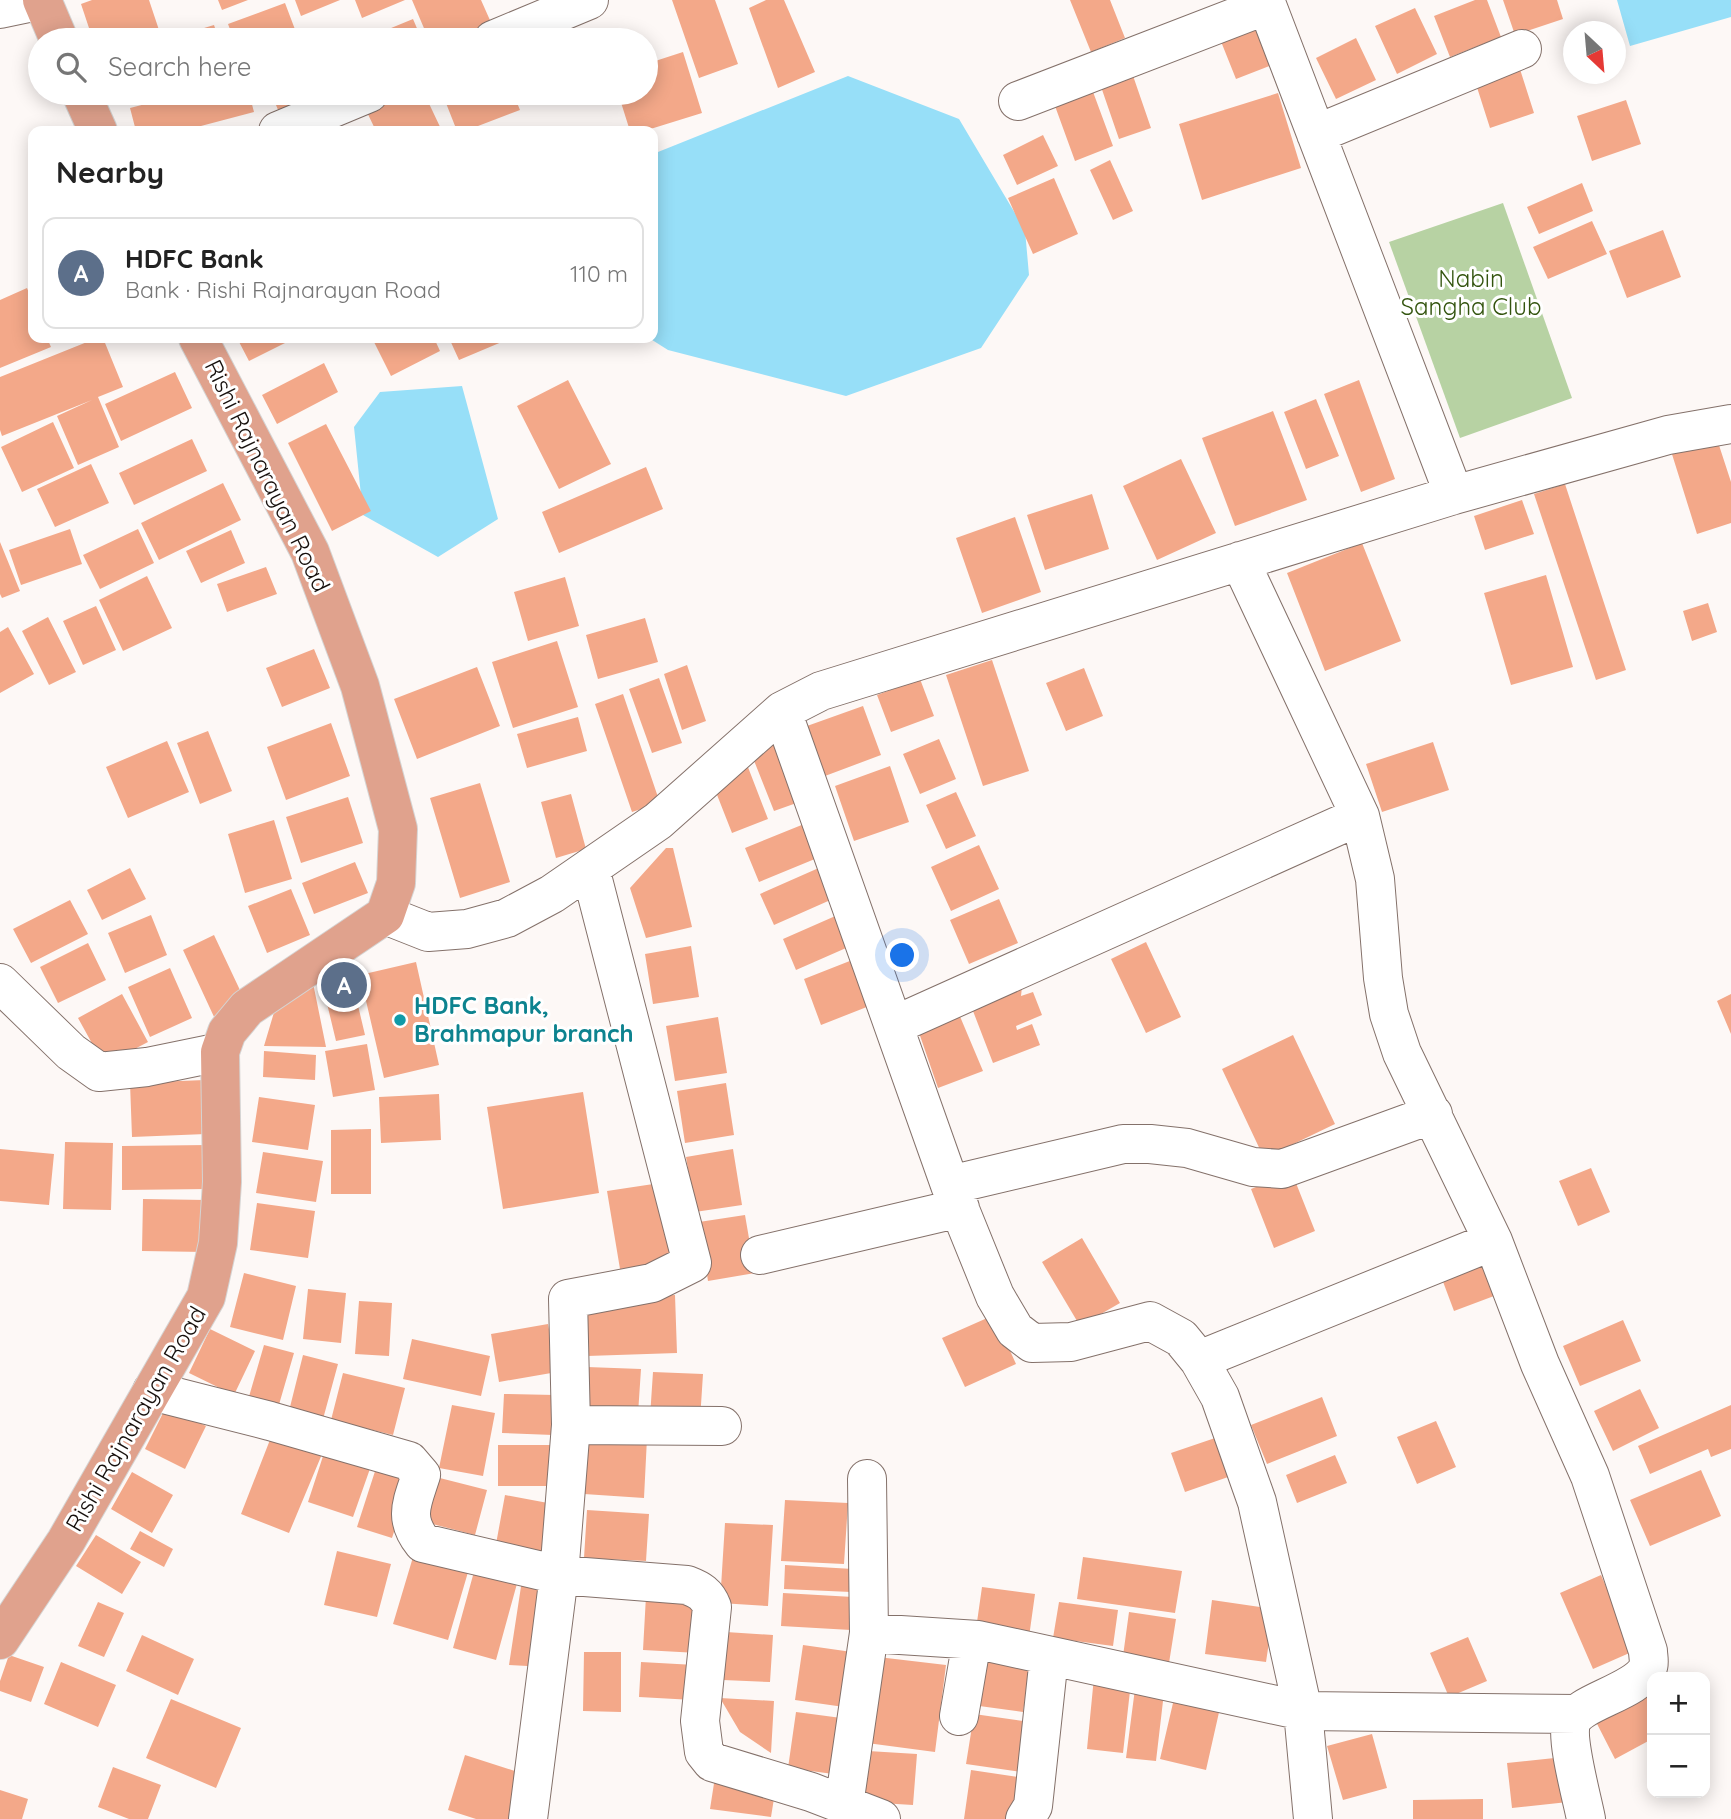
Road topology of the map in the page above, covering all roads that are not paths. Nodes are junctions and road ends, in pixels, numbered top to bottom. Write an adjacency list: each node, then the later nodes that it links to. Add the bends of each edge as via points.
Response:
1 (43, 0): 4 (street); 5 (main road)
2 (589, 0): 6 (street)
3 (1266, 3): 8 (street); 13 (street)
4 (0, 9)
5 (54, 28)
6 (522, 28)
7 (1522, 49): 13 (street)
8 (1018, 101)
9 (85, 105): 11 (main road)
10 (340, 105): 12 (street)
11 (95, 126)
12 (290, 126)
13 (1316, 134): 16 (street)
14 (201, 343): 21 (main road, Rishi Rajnarayan Road, via 310,552 360,686 398,829 396,883)
15 (1731, 424): 16 (street, via 1668,436)
16 (1454, 495): 17 (street)
17 (1240, 561): 18 (street, via 821,691); 19 (street)
18 (782, 711): 20 (street, via 658,821); 23 (street)
19 (1360, 816): 23 (street); 25 (street, via 1375,880 1389,1014 1402,1053)
20 (590, 868): 21 (street, via 507,918 467,929 428,932); 31 (street, via 692,1263 652,1283 568,1299)
21 (385, 915): 24 (main road, Rishi Rajnarayan Road, via 247,1009 227,1032)
22 (0, 983): 24 (street, via 71,1052 99,1072)
23 (895, 1025): 26 (street)
24 (220, 1052): 30 (main road, Rishi Rajnarayan Road, via 218,1243 206,1297)
25 (1433, 1114): 26 (street, via 1282,1169 1253,1167 1186,1149 1123,1144); 27 (street)
26 (955, 1197): 28 (street); 29 (street, via 995,1296 1015,1330 1032,1343 1071,1342 1150,1321 1181,1338)
27 (1493, 1241): 29 (street); 40 (street, via 1590,1476 1648,1651 1649,1666 1643,1675)
28 (760, 1255)
29 (1199, 1360): 39 (street, via 1220,1397 1257,1502)
30 (152, 1391): 34 (street, via 410,1461 421,1475 410,1510 413,1531 423,1543); 36 (main road, Rishi Rajnarayan Road, via 66,1541)
31 (571, 1425): 32 (street); 34 (street)
32 (722, 1426)
33 (867, 1479): 35 (street)
34 (559, 1575): 42 (street, via 687,1584 708,1597 712,1607 700,1721 704,1752 712,1762); 43 (street)
35 (869, 1633): 37 (street); 42 (street)
36 (0, 1640)
37 (972, 1640): 38 (street); 41 (street)
38 (1049, 1657): 39 (street); 45 (street, via 1033,1806)
39 (1303, 1711): 40 (street); 46 (street)
40 (1577, 1714): 47 (street, via 1571,1723 1572,1746)
41 (959, 1716)
42 (818, 1805): 44 (street)
43 (528, 1819)
44 (881, 1819)
45 (1025, 1819)
46 (1313, 1819)
47 (1586, 1819)

